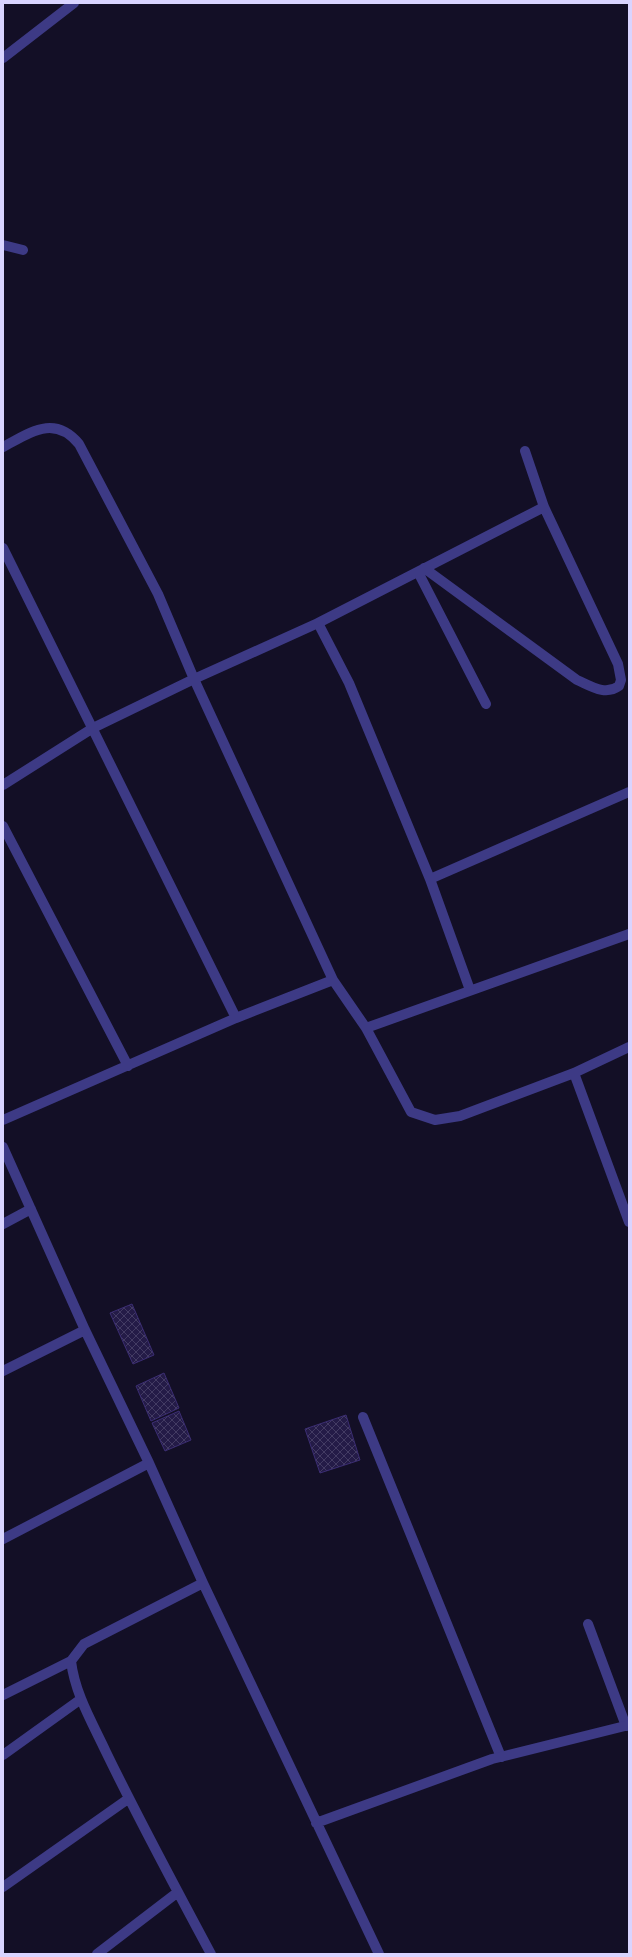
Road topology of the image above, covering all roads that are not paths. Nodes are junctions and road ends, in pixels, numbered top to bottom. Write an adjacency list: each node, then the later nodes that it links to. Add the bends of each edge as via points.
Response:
1 (74, 3): 2 (street)
2 (3, 58)
3 (3, 245): 4 (street)
4 (23, 250)
5 (3, 447): 11 (street, via 38,428 60,430 74,438 158,594)
6 (525, 451): 7 (street)
7 (544, 507): 9 (street); 9 (street, via 618,664 621,680 619,686 614,689 605,691 577,680)
8 (3, 548): 13 (street)
9 (421, 570): 10 (street); 12 (street)
10 (318, 623): 11 (street); 17 (street, via 349,683)
11 (194, 679): 13 (street); 19 (street)
12 (486, 704)
13 (93, 728): 14 (street); 21 (street)
14 (3, 785)
15 (629, 792): 17 (street)
16 (3, 826): 24 (street)
17 (430, 879): 20 (street)
18 (629, 934): 20 (street)
19 (333, 980): 21 (street); 22 (street)
20 (470, 990): 22 (street)
21 (236, 1018): 24 (street)
22 (366, 1028): 25 (street, via 411,1112 435,1120 476,1111)
23 (629, 1047): 25 (street)
24 (128, 1066): 26 (street)
25 (574, 1073): 29 (street)
26 (3, 1120)
27 (3, 1147): 28 (street)
28 (31, 1209): 30 (street); 31 (street)
29 (629, 1222)
30 (3, 1224)
31 (85, 1330): 32 (street); 34 (street)
32 (3, 1371)
33 (363, 1417): 43 (street)
34 (149, 1463): 35 (street); 36 (street)
35 (3, 1539)
36 (203, 1582): 38 (street, via 84,1644); 45 (street)
37 (588, 1624): 41 (street)
38 (71, 1661): 39 (street); 40 (street)
39 (3, 1695)
40 (81, 1699): 42 (street); 44 (street)
41 (628, 1726): 43 (street)
42 (3, 1755)
43 (501, 1757): 45 (street)
44 (128, 1799): 46 (street); 47 (street)
45 (316, 1823): 50 (street)
46 (3, 1887)
47 (178, 1892): 48 (street); 49 (street)
48 (97, 1954)
49 (212, 1954)
50 (379, 1954)

